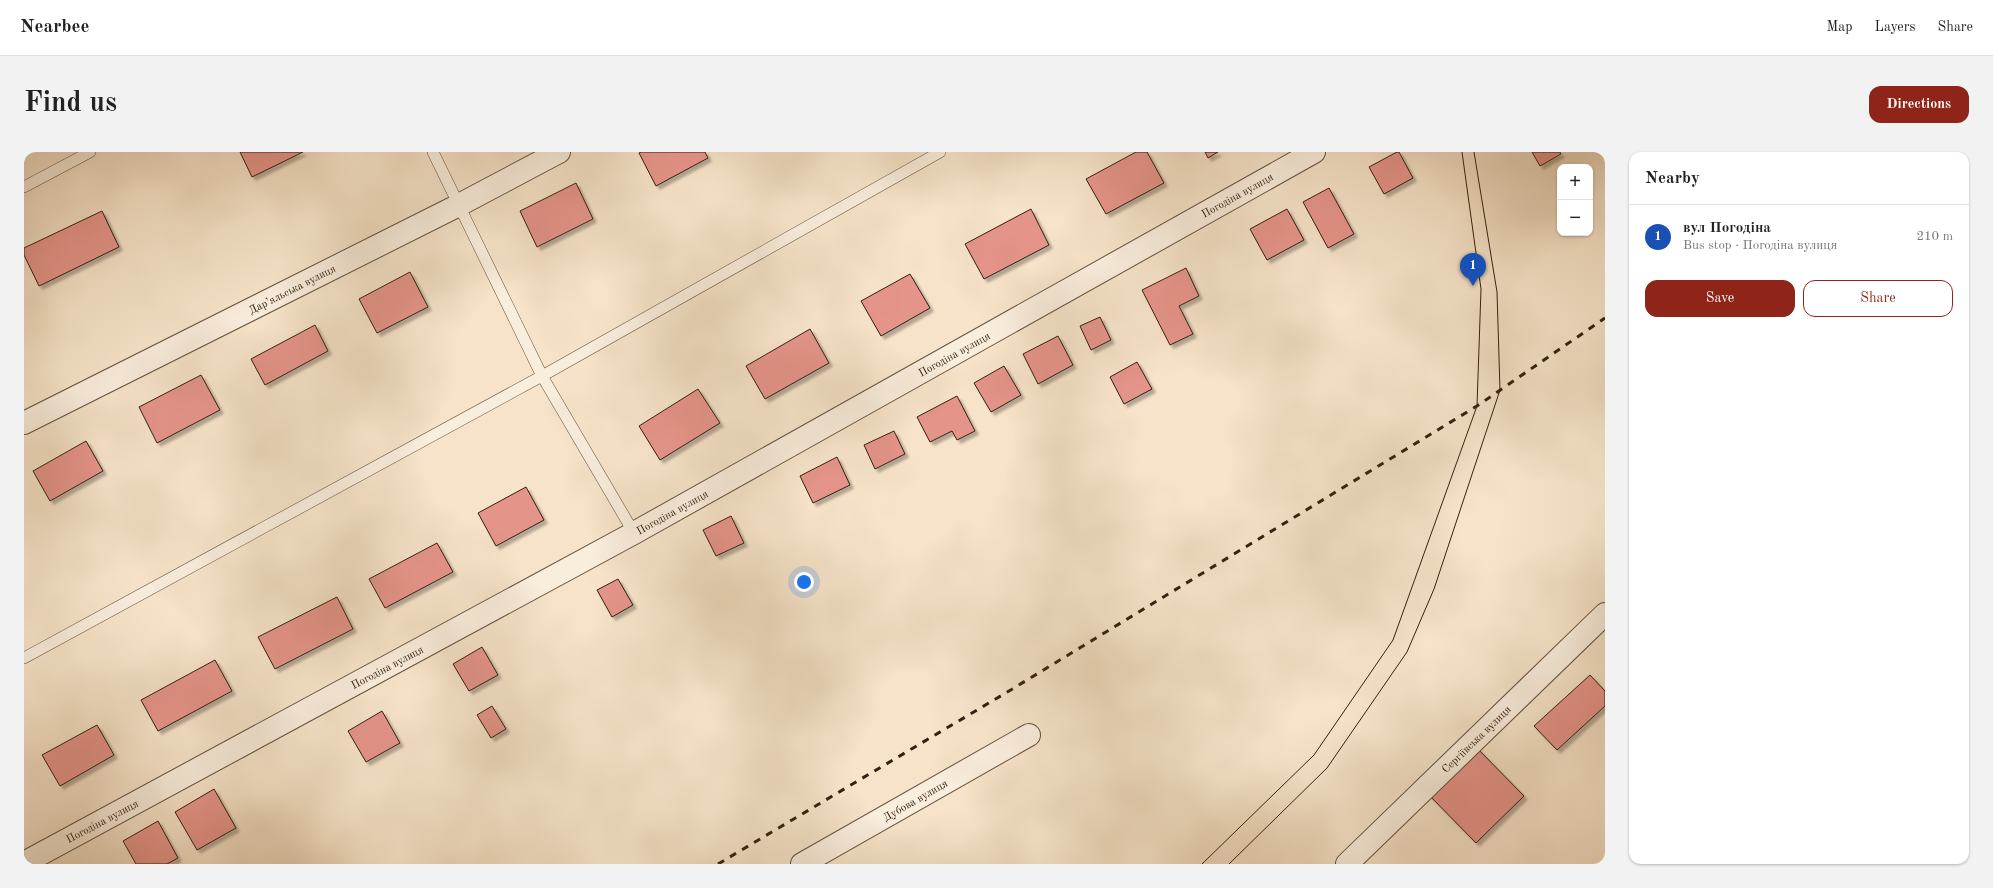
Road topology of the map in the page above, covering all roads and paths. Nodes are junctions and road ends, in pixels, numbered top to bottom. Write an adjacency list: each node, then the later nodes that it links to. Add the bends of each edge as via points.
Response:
1 (90, 152): 6 (lane)
2 (433, 152): 7 (lane)
3 (559, 152): 7 (street, Дар’яльська вулиця)
4 (940, 152): 8 (lane)
5 (1314, 152): 10 (street, Погодіна вулиця)
6 (24, 187)
7 (459, 205): 8 (lane); 9 (street, Дар’яльська вулиця)
8 (542, 376): 10 (lane); 12 (lane)
9 (24, 423)
10 (634, 533): 14 (street, Погодіна вулиця)
11 (1605, 614): 16 (street, Сергіївська вулиця)
12 (24, 658)
13 (1029, 735): 15 (street, Дубова вулиця)
14 (24, 863)
15 (802, 864)
16 (1347, 864)

